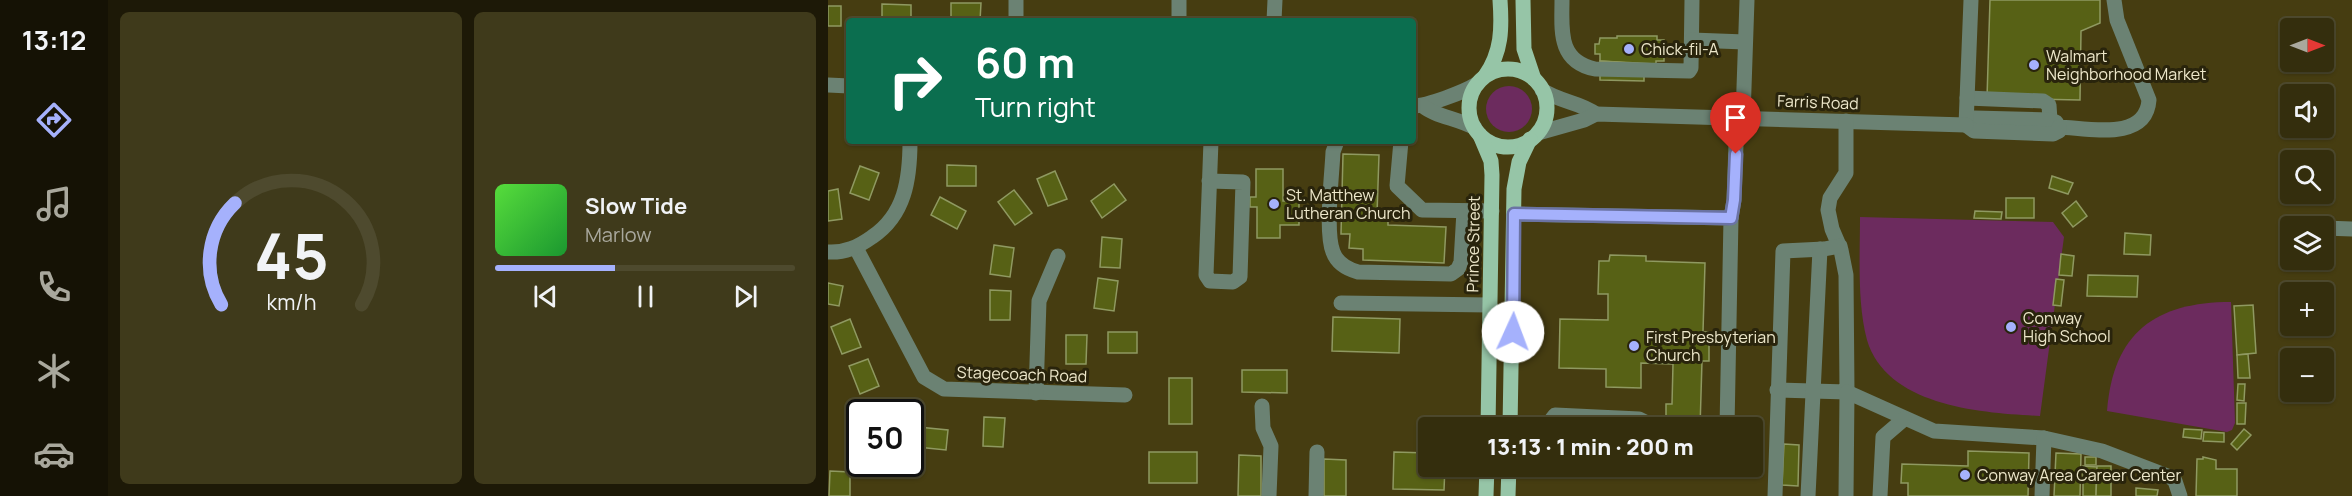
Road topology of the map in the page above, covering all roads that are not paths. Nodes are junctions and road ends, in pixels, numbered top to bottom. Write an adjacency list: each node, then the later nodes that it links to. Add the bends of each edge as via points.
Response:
1 (1016, 0): 11 (street)
2 (1179, 0): 12 (street)
3 (1275, 0): 13 (street)
4 (1500, 0): 16 (main road, via 1499,50)
5 (1523, 0): 18 (main road, via 1524,49)
6 (1562, 0): 14 (street, via 1563,42 1573,58 1588,67 1689,70)
7 (1692, 0): 14 (street)
8 (1747, 0): 15 (street)
9 (1971, 0): 20 (street)
10 (2114, 0): 25 (street, via 2117,20 2148,95 2147,112 2135,125 2122,129)
11 (1016, 18)
12 (1179, 18)
13 (1274, 18)
14 (1692, 40): 15 (street)
15 (1745, 42): 23 (street)
16 (1481, 80): 18 (main road, via 1495,71 1509,69 1524,72); 21 (street, via 1466,91); 27 (main road, via 1469,103)
17 (828, 85): 19 (street)
18 (1538, 85): 22 (street, Farris Road, via 1559,100); 28 (main road, via 1546,101 1546,115)
19 (846, 86)
20 (1967, 98): 25 (street, via 2043,101 2049,105); 26 (street)
21 (1418, 106): 27 (street)
22 (1596, 114): 23 (street, Farris Road); 28 (street, Farris Road)
23 (1740, 117): 24 (street, Farris Road); 37 (street)
24 (1846, 121): 26 (street, Farris Road); 40 (street, via 1846,173 1830,198 1828,210)
25 (2054, 124): 26 (street, Farris Road, via 2059,131 2053,134 1974,131)
26 (1966, 125)
27 (1478, 131): 28 (main road, via 1492,143 1507,147); 35 (main road, Prince Street, via 1491,161)
28 (1534, 136): 36 (main road, via 1515,177)
29 (910, 144): 41 (street, via 906,192 898,210 882,231)
30 (1211, 144): 33 (street)
31 (1336, 144): 34 (street, via 1330,236 1333,252 1346,268 1358,272 1451,274 1461,262)
32 (1401, 144): 34 (street, via 1397,186 1422,210)
33 (1209, 181): 33 (street, via 1206,275 1210,281 1233,282 1240,277 1243,182)
34 (1464, 211): 35 (street)
35 (1492, 211): 46 (main road, Prince Street)
36 (1514, 214): 37 (street); 55 (main road)
37 (1731, 218): 58 (street)
38 (2334, 228): 39 (street)
39 (2352, 229)
40 (1840, 246): 42 (street); 49 (street, via 1846,275)
41 (856, 248): 43 (street); 50 (street, Stagecoach Road, via 924,377 944,389)
42 (1820, 249): 47 (street, via 1783,251); 48 (street)
43 (828, 252)
44 (1058, 256): 50 (street, via 1039,301)
45 (1341, 303): 46 (street)
46 (1490, 305): 53 (main road, Prince Street); 54 (main road, via 1500,319)
47 (1777, 390): 48 (street); 68 (street)
48 (1813, 391): 49 (street); 69 (street)
49 (1847, 392): 59 (street); 70 (street)
50 (1036, 393): 51 (street, Stagecoach Road)
51 (1125, 395)
52 (1262, 406): 64 (street, via 1263,428 1270,446)
53 (1488, 417)
54 (1498, 417)
55 (1510, 417)
56 (1553, 417): 57 (street)
57 (1597, 417)
58 (1727, 417)
59 (1904, 419): 60 (street, via 1934,431); 71 (street, via 1883,437)
60 (2044, 438): 72 (street); 73 (street, via 2103,451 2160,472 2175,481)
61 (1317, 453): 65 (street)
62 (1487, 477): 66 (main road)
63 (1509, 477): 67 (main road)
64 (1269, 496)
65 (1316, 496)
66 (1486, 496)
67 (1508, 496)
68 (1774, 496)
69 (1808, 496)
70 (1846, 496)
71 (1880, 496)
72 (2042, 496)
73 (2180, 496)

